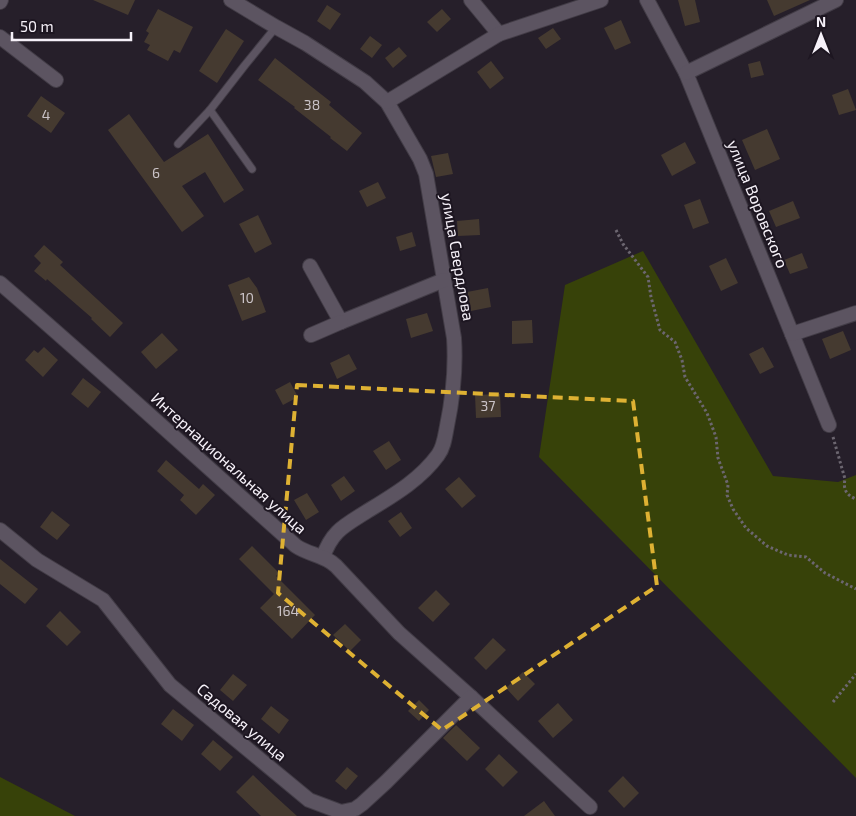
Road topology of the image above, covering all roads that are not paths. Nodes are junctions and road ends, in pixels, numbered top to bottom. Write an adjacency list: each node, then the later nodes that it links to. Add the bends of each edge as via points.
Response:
1 (231, 0): 6 (street, улица Свердлова)
2 (471, 0): 7 (street)
3 (601, 0): 7 (street)
4 (647, 0): 9 (street, улица Воровского)
5 (836, 0): 9 (street)
6 (276, 27): 11 (street, улица Свердлова, via 365,82); 12 (lane)
7 (499, 34): 11 (street)
8 (0, 37): 10 (street)
9 (686, 73): 20 (street, улица Воровского)
10 (56, 80)
11 (387, 102): 16 (street, улица Свердлова, via 426,174)
12 (210, 110): 13 (lane); 14 (lane)
13 (178, 144)
14 (252, 169)
15 (310, 266): 19 (street)
16 (444, 280): 19 (street); 24 (street, улица Свердлова, via 455,355 449,416 439,453 416,479 334,534)
17 (0, 283): 24 (street, Интернациональная улица, via 296,546)
18 (856, 313): 20 (street)
19 (341, 322): 21 (street)
20 (792, 334): 22 (street, улица Воровского)
21 (311, 335)
22 (829, 425)
23 (0, 530): 25 (street, Садовая улица, via 37,560 103,600 170,685 309,800 334,810 355,809 366,801)
24 (323, 557): 25 (street, Интернациональная улица, via 331,561 399,633)
25 (471, 697): 26 (street, Интернациональная улица)
26 (590, 807)

